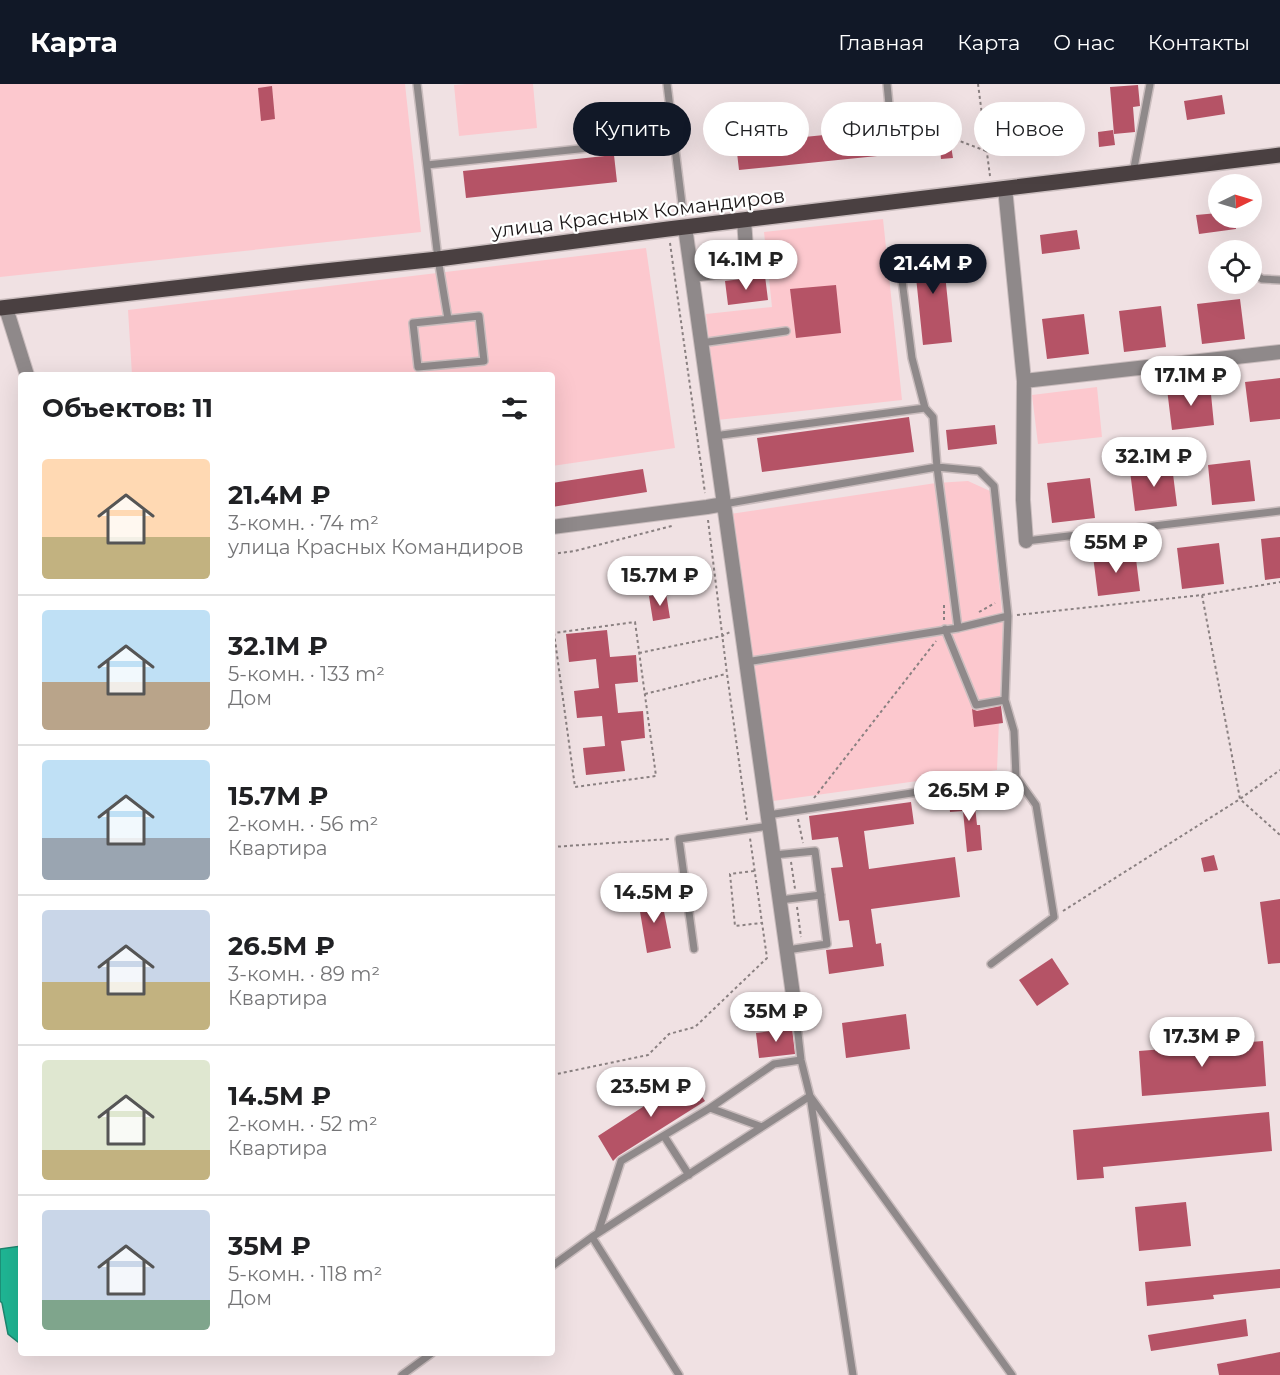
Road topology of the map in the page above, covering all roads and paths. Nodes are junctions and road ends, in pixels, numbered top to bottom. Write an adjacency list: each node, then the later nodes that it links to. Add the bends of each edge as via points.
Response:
1 (417, 84): 13 (lane)
2 (668, 84): 6 (lane)
3 (887, 84): 7 (lane)
4 (978, 84): 8 (path)
5 (1150, 84): 14 (lane)
6 (670, 102)
7 (889, 102)
8 (980, 102)
9 (573, 150): 13 (lane)
10 (1280, 155): 14 (main road, улица Красных Командиров)
11 (676, 156): 16 (lane)
12 (987, 156): 15 (path, via 990,177)
13 (427, 165): 20 (lane)
14 (1133, 173): 15 (main road, улица Красных Командиров)
15 (1005, 188): 17 (main road, улица Красных Командиров); 30 (street)
16 (684, 219): 17 (main road, улица Красных Командиров); 20 (main road, улица Красных Командиров); 21 (street)
17 (744, 220): 21 (street, via 746,248 742,263 730,270)
18 (670, 247): 35 (path)
19 (898, 249): 31 (lane, via 912,358)
20 (438, 260): 24 (main road, улица Красных Командиров); 25 (lane)
21 (692, 275): 27 (street)
22 (1262, 279): 23 (lane)
23 (1280, 280)
24 (3, 308): 29 (street)
25 (448, 319): 25 (lane, via 479,316 484,361 418,368 413,323)
26 (786, 331): 27 (lane)
27 (701, 343): 32 (street)
28 (1280, 352): 30 (street)
29 (26, 372)
30 (1024, 381): 39 (street)
31 (925, 408): 32 (lane); 33 (lane, via 933,417)
32 (714, 436): 34 (street)
33 (938, 467): 34 (lane); 43 (lane, via 979,471 994,486); 45 (lane)
34 (724, 504): 35 (street); 44 (street)
35 (707, 507): 38 (street); 48 (path)
36 (1280, 511): 39 (lane)
37 (676, 525): 40 (path)
38 (555, 527)
39 (1026, 541)
40 (555, 554)
41 (1280, 582): 42 (path)
42 (1202, 595): 43 (path); 57 (path)
43 (1008, 616): 45 (lane); 54 (lane)
44 (741, 627): 48 (path); 51 (street)
45 (958, 628): 46 (lane)
46 (945, 629): 51 (lane); 54 (lane, via 976,705); 58 (path)
47 (555, 633): 50 (path, via 635,622)
48 (722, 636): 50 (path); 52 (path)
49 (555, 640): 53 (path, via 575,787 656,776)
50 (639, 653): 53 (path)
51 (746, 662): 59 (street)
52 (726, 674): 53 (path); 60 (path)
53 (645, 694)
54 (1005, 700): 56 (lane, via 1014,731)
55 (1280, 770): 57 (path)
56 (1016, 777): 58 (lane); 69 (lane, via 1036,805)
57 (1240, 799): 61 (path); 69 (path)
58 (806, 809): 59 (lane); 64 (path, via 798,820)
59 (769, 821): 60 (lane); 65 (street)
60 (748, 829): 62 (lane); 66 (path)
61 (1280, 836)
62 (679, 839): 63 (path); 71 (lane)
63 (555, 847)
64 (805, 852): 65 (lane); 67 (lane, via 815,850)
65 (774, 855): 68 (street)
66 (754, 871): 70 (path); 70 (path, via 730,874 735,926)
67 (821, 895): 68 (lane); 72 (lane, via 827,944)
68 (780, 900): 72 (street)
69 (1054, 917): 73 (lane)
70 (761, 923): 76 (path, via 766,958 695,1027 669,1034 648,1055)
71 (694, 949)
72 (787, 950): 74 (street)
73 (991, 964)
74 (796, 1016): 75 (lane)
75 (801, 1060): 77 (lane); 78 (lane, via 774,1064)
76 (555, 1074)
77 (810, 1096): 79 (lane); 87 (lane); 88 (lane)
78 (710, 1107): 79 (lane); 80 (lane)
79 (762, 1127): 81 (lane)
80 (664, 1136): 81 (lane); 82 (lane, via 621,1161)
81 (689, 1175): 82 (lane)
82 (595, 1235): 83 (lane); 86 (lane)
83 (555, 1264)
84 (428, 1356): 85 (lane)
85 (402, 1375)
86 (679, 1375)
87 (854, 1375)
88 (1012, 1375)

